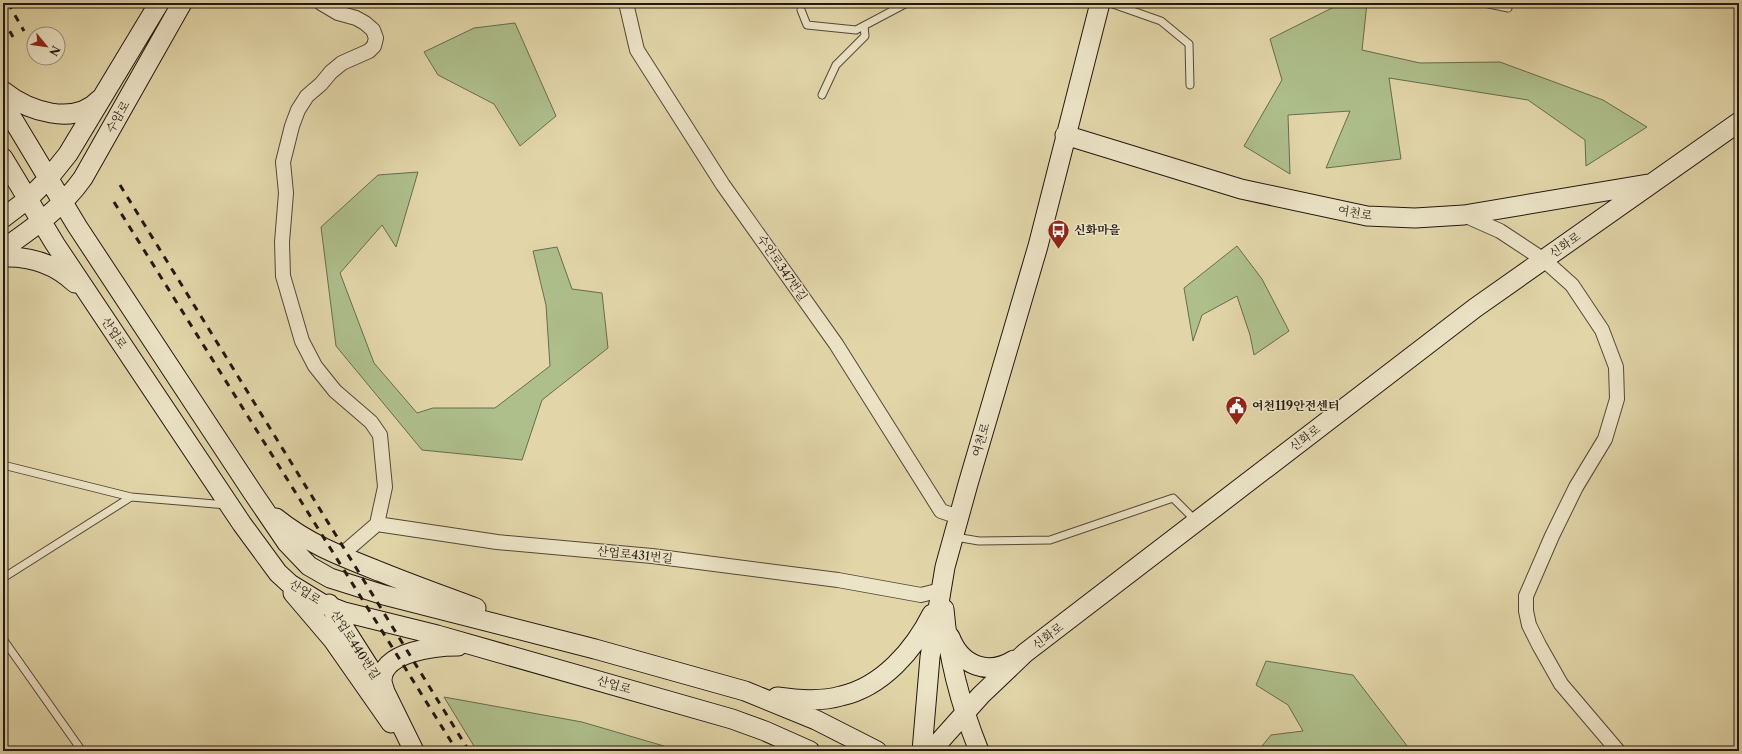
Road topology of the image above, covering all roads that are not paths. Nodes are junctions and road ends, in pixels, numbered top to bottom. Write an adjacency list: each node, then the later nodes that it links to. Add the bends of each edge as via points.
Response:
1 (159, 3): 15 (main road, 수암로)
2 (182, 3): 23 (main road, 수암로, via 83,178)
3 (321, 3): 37 (street, via 338,13 365,23 373,30 376,38 374,46 368,51 342,63 331,72 307,96 298,110 283,162 286,193 282,242 283,276 302,341 315,366 335,391 371,422 380,436 385,487)
4 (626, 3): 35 (street, 수안로347번길, via 637,50 723,185 836,344 941,512)
5 (907, 3): 11 (lane)
6 (1100, 3): 18 (main road, 여천로)
7 (1110, 3): 12 (lane, via 1161,21 1189,44)
8 (1484, 3): 9 (lane)
9 (1508, 8)
10 (800, 10): 11 (lane, via 807,25 856,30)
11 (864, 26): 14 (lane, via 865,36 836,65)
12 (1190, 85)
13 (3, 91): 15 (main road, via 25,106 58,114 88,109)
14 (822, 95)
15 (103, 96): 20 (main road, 수암로, via 68,154)
16 (3, 103): 20 (main road, 산업로)
17 (1739, 122): 21 (main road, 신화로)
18 (1065, 135): 24 (main road, 여천로, via 1241,189 1367,216 1415,218); 35 (main road, 여천로, via 1038,246)
19 (3, 158): 22 (main road, 산업로)
20 (48, 179): 22 (main road, 수암로); 23 (main road, 산업로)
21 (1653, 183): 24 (main road, 여천로); 29 (main road, 신화로)
22 (28, 199): 25 (main road, 수암로); 26 (main road, 산업로)
23 (63, 203): 26 (main road, 수암로); 32 (main road, 산업로)
24 (1464, 215): 29 (street, via 1500,232)
25 (3, 218)
26 (41, 221): 27 (main road, 수암로); 30 (main road, 산업로)
27 (3, 249)
28 (3, 257): 30 (main road, via 25,258 47,264 60,270)
29 (1544, 260): 36 (main road, 신화로, via 1469,313); 66 (street, via 1572,285 1602,330 1616,367 1617,399 1605,439 1576,487 1526,596 1526,611 1538,645 1561,684)
30 (91, 297): 34 (main road, 산업로)
31 (3, 465): 33 (lane)
32 (253, 493): 39 (main road, 산업로); 40 (main road, 산업로, via 270,513 287,527 315,545)
33 (132, 497): 34 (lane); 43 (lane)
34 (229, 506): 42 (main road, 산업로)
35 (959, 517): 38 (main road, 여천로)
36 (1196, 521): 38 (lane, via 1173,498 1050,540 979,541); 52 (main road, 신화로)
37 (377, 524): 40 (street); 44 (street, 산업로431번길, via 497,542 652,556 838,580 921,595)
38 (954, 536): 41 (main road, 여천로)
39 (287, 543): 45 (main road, 산업로, via 299,557 320,573); 46 (main road, 산업로440번길)
40 (340, 556): 51 (main road, 산업로, via 428,591)
41 (945, 568): 44 (main road, 여천로); 47 (main road)
42 (278, 573): 46 (main road, 산업로, via 303,594); 49 (main road, 산업로440번길)
43 (3, 578)
44 (941, 590): 53 (main road, via 923,631 909,650 888,671 859,690 835,698 801,700); 63 (main road, 여천로, via 930,657)
45 (384, 596): 46 (main road, via 346,592 340,594); 51 (main road, 산업로)
46 (331, 608): 49 (main road, via 329,624); 50 (main road, 산업로); 54 (main road, 산업로440번길)
47 (946, 627): 52 (main road, via 957,650 980,667 998,667); 55 (main road, via 950,653)
48 (3, 639): 57 (lane)
49 (333, 640): 58 (main road, 산업로440번길)
50 (473, 645): 54 (main road, via 425,649 396,659 384,672 382,681); 56 (main road, 산업로)
51 (595, 649): 53 (main road, 산업로)
52 (1025, 653): 55 (main road, 신화로)
53 (745, 691): 62 (main road, 산업로, via 816,720)
54 (385, 692): 59 (main road, 산업로440번길)
55 (966, 712): 64 (main road, 신화로); 65 (main road)
56 (732, 719): 60 (main road, via 752,729); 61 (main road, 산업로)
57 (82, 751)
58 (410, 751)
59 (414, 751)
60 (778, 751)
61 (810, 751)
62 (877, 751)
63 (922, 751)
64 (931, 751)
65 (979, 751)
66 (1618, 751)

